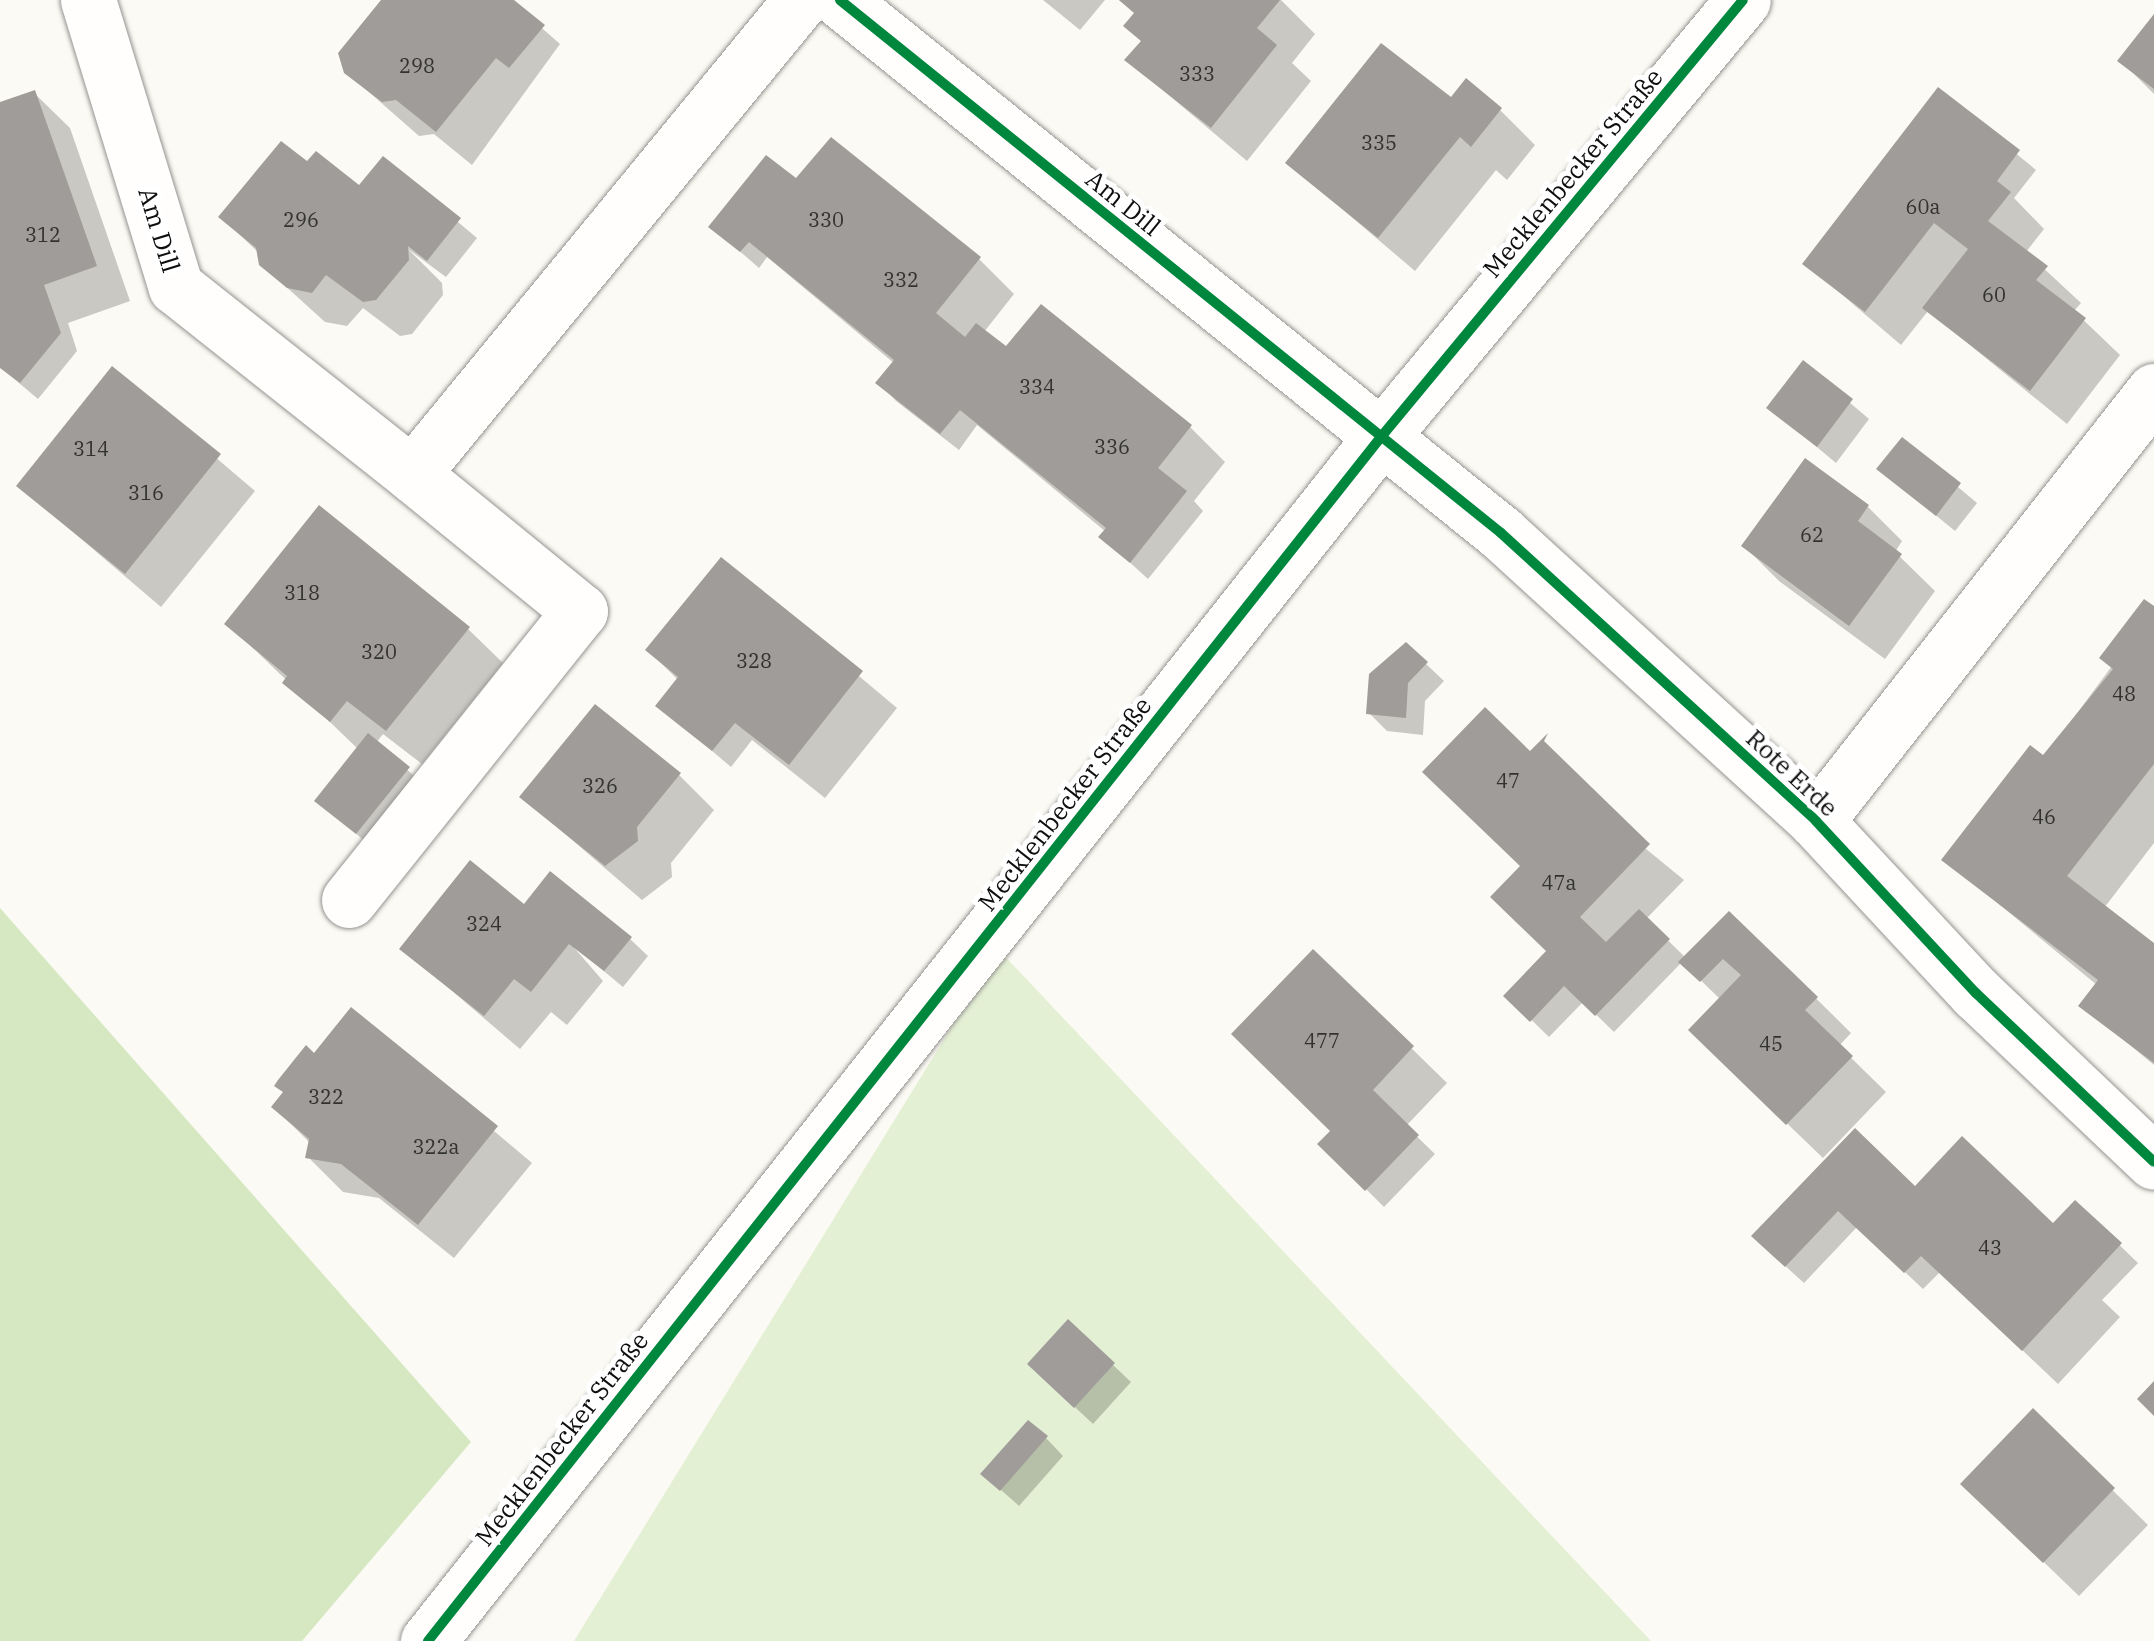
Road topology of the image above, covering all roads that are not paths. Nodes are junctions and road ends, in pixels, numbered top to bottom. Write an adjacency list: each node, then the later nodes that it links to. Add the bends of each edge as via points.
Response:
1 (88, 0): 7 (street, Am Dill, via 176,286)
2 (801, 0): 7 (street)
3 (840, 0): 6 (street, Am Dill)
4 (1743, 0): 6 (street, Mecklenbecker Straße)
5 (2154, 392): 8 (street, Rote Erde)
6 (1381, 437): 8 (street, Rote Erde, via 1501,532); 11 (street, Mecklenbecker Straße)
7 (412, 474): 9 (street, Am Dill, via 580,611)
8 (1816, 821): 10 (street, Rote Erde, via 1976,993)
9 (349, 900)
10 (2154, 1162)
11 (428, 1641)

